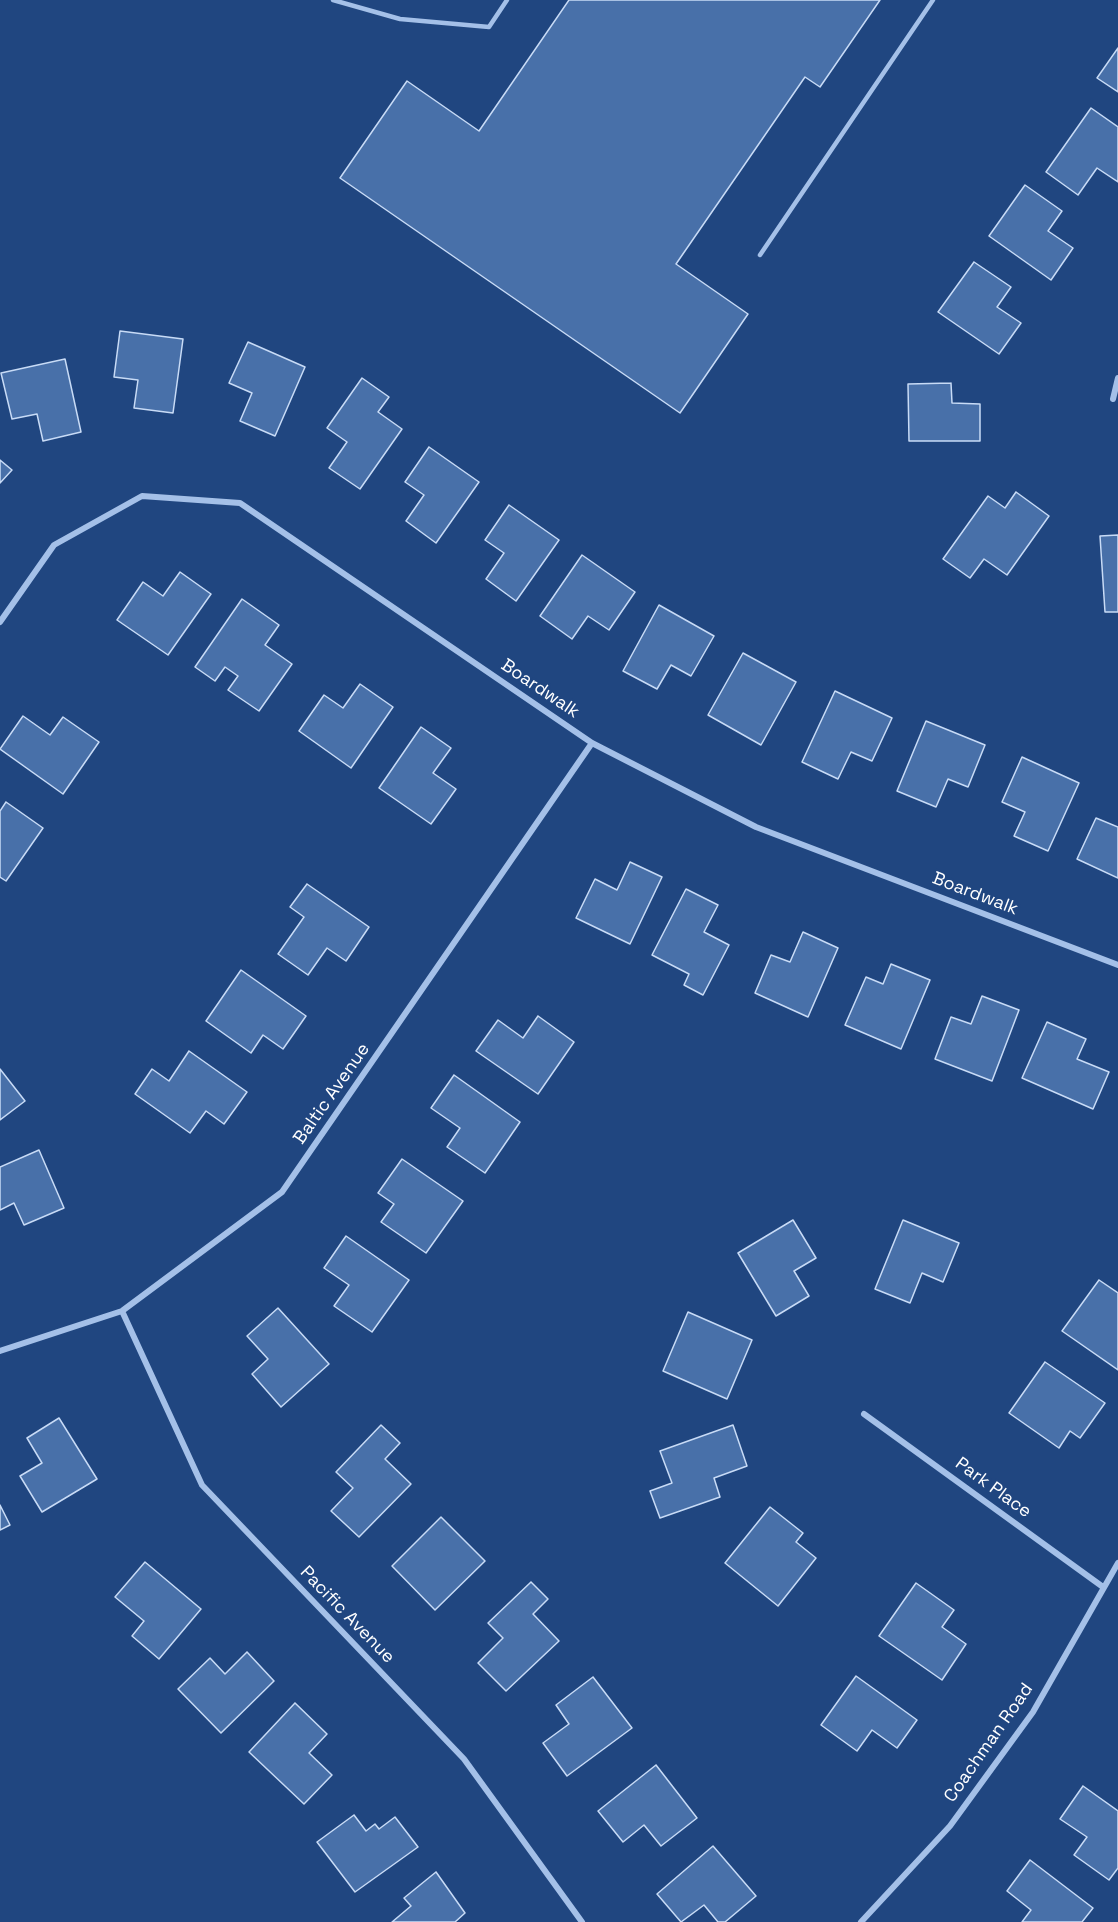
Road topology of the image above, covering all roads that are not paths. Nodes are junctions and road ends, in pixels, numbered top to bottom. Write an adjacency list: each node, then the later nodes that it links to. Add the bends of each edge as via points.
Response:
1 (333, 0): 2 (lane, via 400,19 489,27)
2 (507, 0)
3 (933, 0): 4 (lane)
4 (760, 255)
5 (1118, 378): 6 (street)
6 (1113, 399)
7 (0, 622): 8 (street, Boardwalk, via 54,545 142,496 240,503)
8 (592, 743): 9 (street, Boardwalk, via 756,827); 10 (street, Baltic Avenue, via 282,1192)
9 (1118, 965)
10 (122, 1311): 11 (street, Baltic Avenue); 15 (street, Pacific Avenue, via 202,1485 464,1759)
11 (0, 1351)
12 (864, 1414): 14 (street, Park Place)
13 (1118, 1563): 14 (street, Coachman Road)
14 (1103, 1587): 16 (street, Coachman Road, via 1026,1721 950,1826)
15 (582, 1922)
16 (861, 1922)

